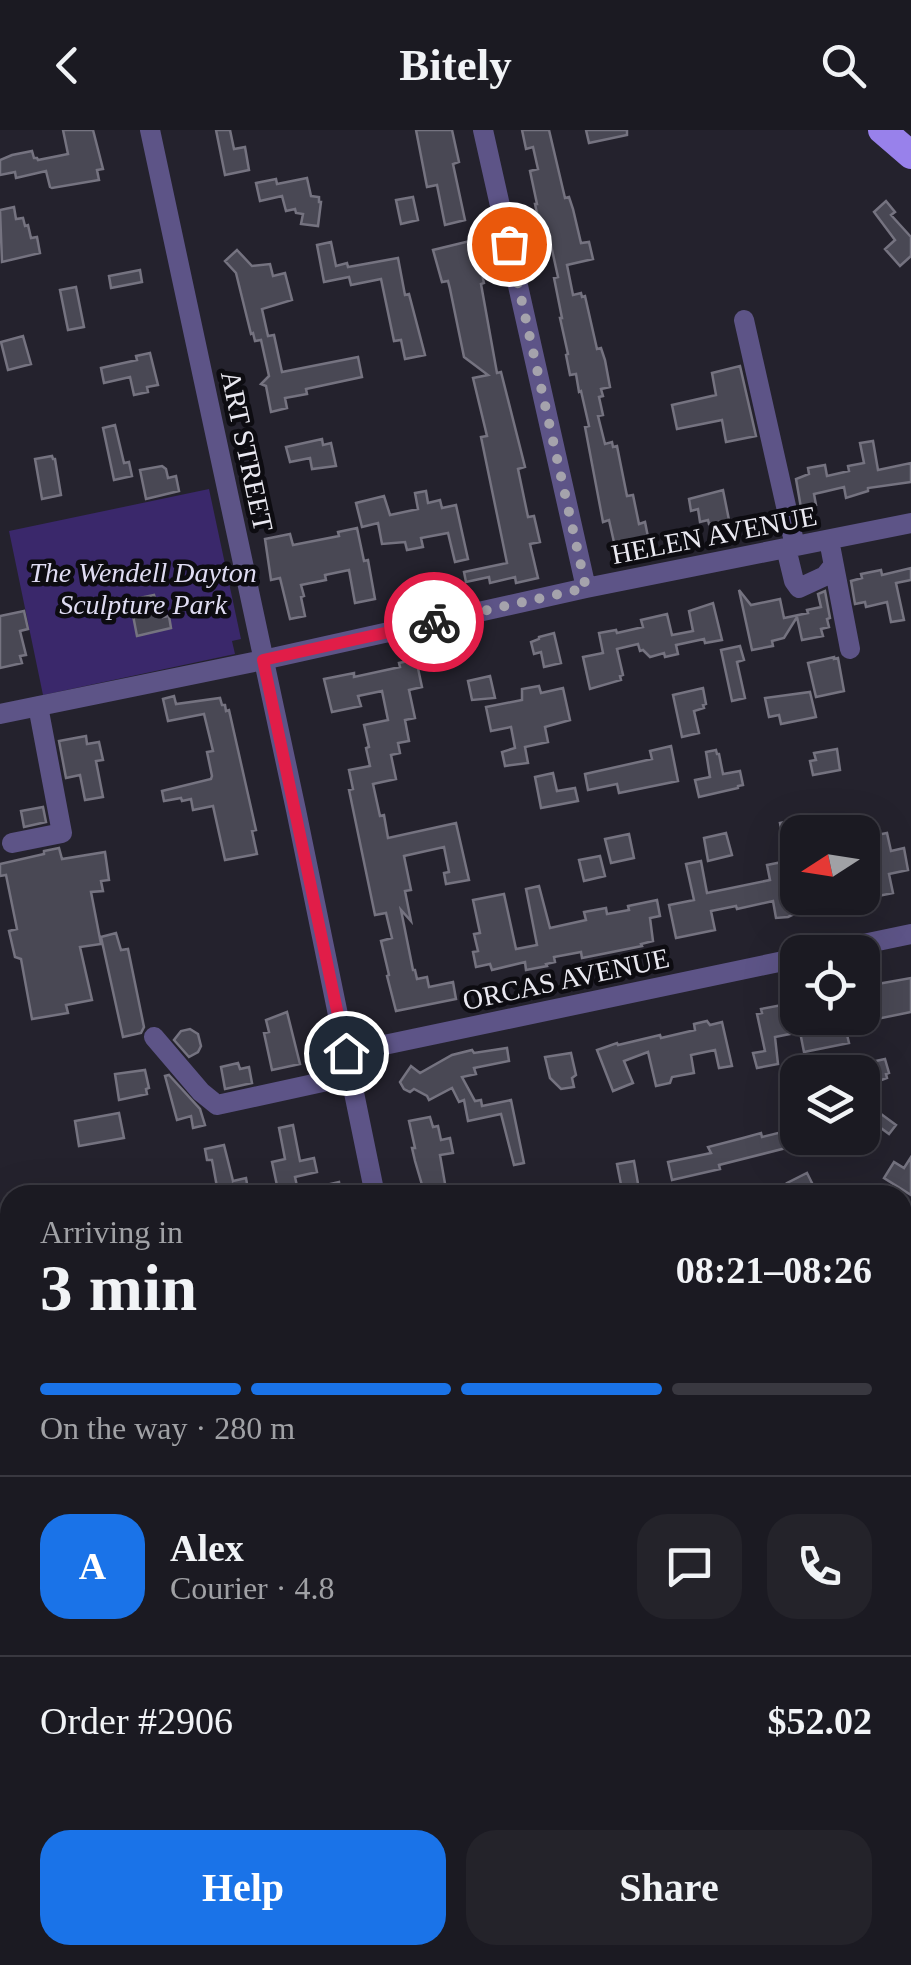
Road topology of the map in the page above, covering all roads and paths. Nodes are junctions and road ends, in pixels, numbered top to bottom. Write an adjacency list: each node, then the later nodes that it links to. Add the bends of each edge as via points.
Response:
1 (150, 130): 10 (street, ART STREET)
2 (484, 130): 8 (street)
3 (744, 320): 6 (street)
4 (911, 523): 5 (street, HELEN AVENUE)
5 (829, 540): 6 (street, HELEN AVENUE); 7 (street)
6 (791, 547): 7 (street, via 799,588); 8 (street, HELEN AVENUE)
7 (833, 566): 9 (street)
8 (586, 588): 10 (street, HELEN AVENUE)
9 (850, 649)
10 (263, 660): 11 (street, HELEN AVENUE); 18 (street, ART STREET)
11 (38, 706): 12 (street, HELEN AVENUE); 13 (street, via 62,833)
12 (0, 714)
13 (12, 843)
14 (911, 934): 15 (street)
15 (880, 940)
16 (780, 962): 18 (street, ORCAS AVENUE)
17 (154, 1037): 19 (street, via 217,1105)
18 (346, 1053): 19 (street, ART STREET)
19 (350, 1076): 20 (street, ART STREET)
20 (373, 1185)

